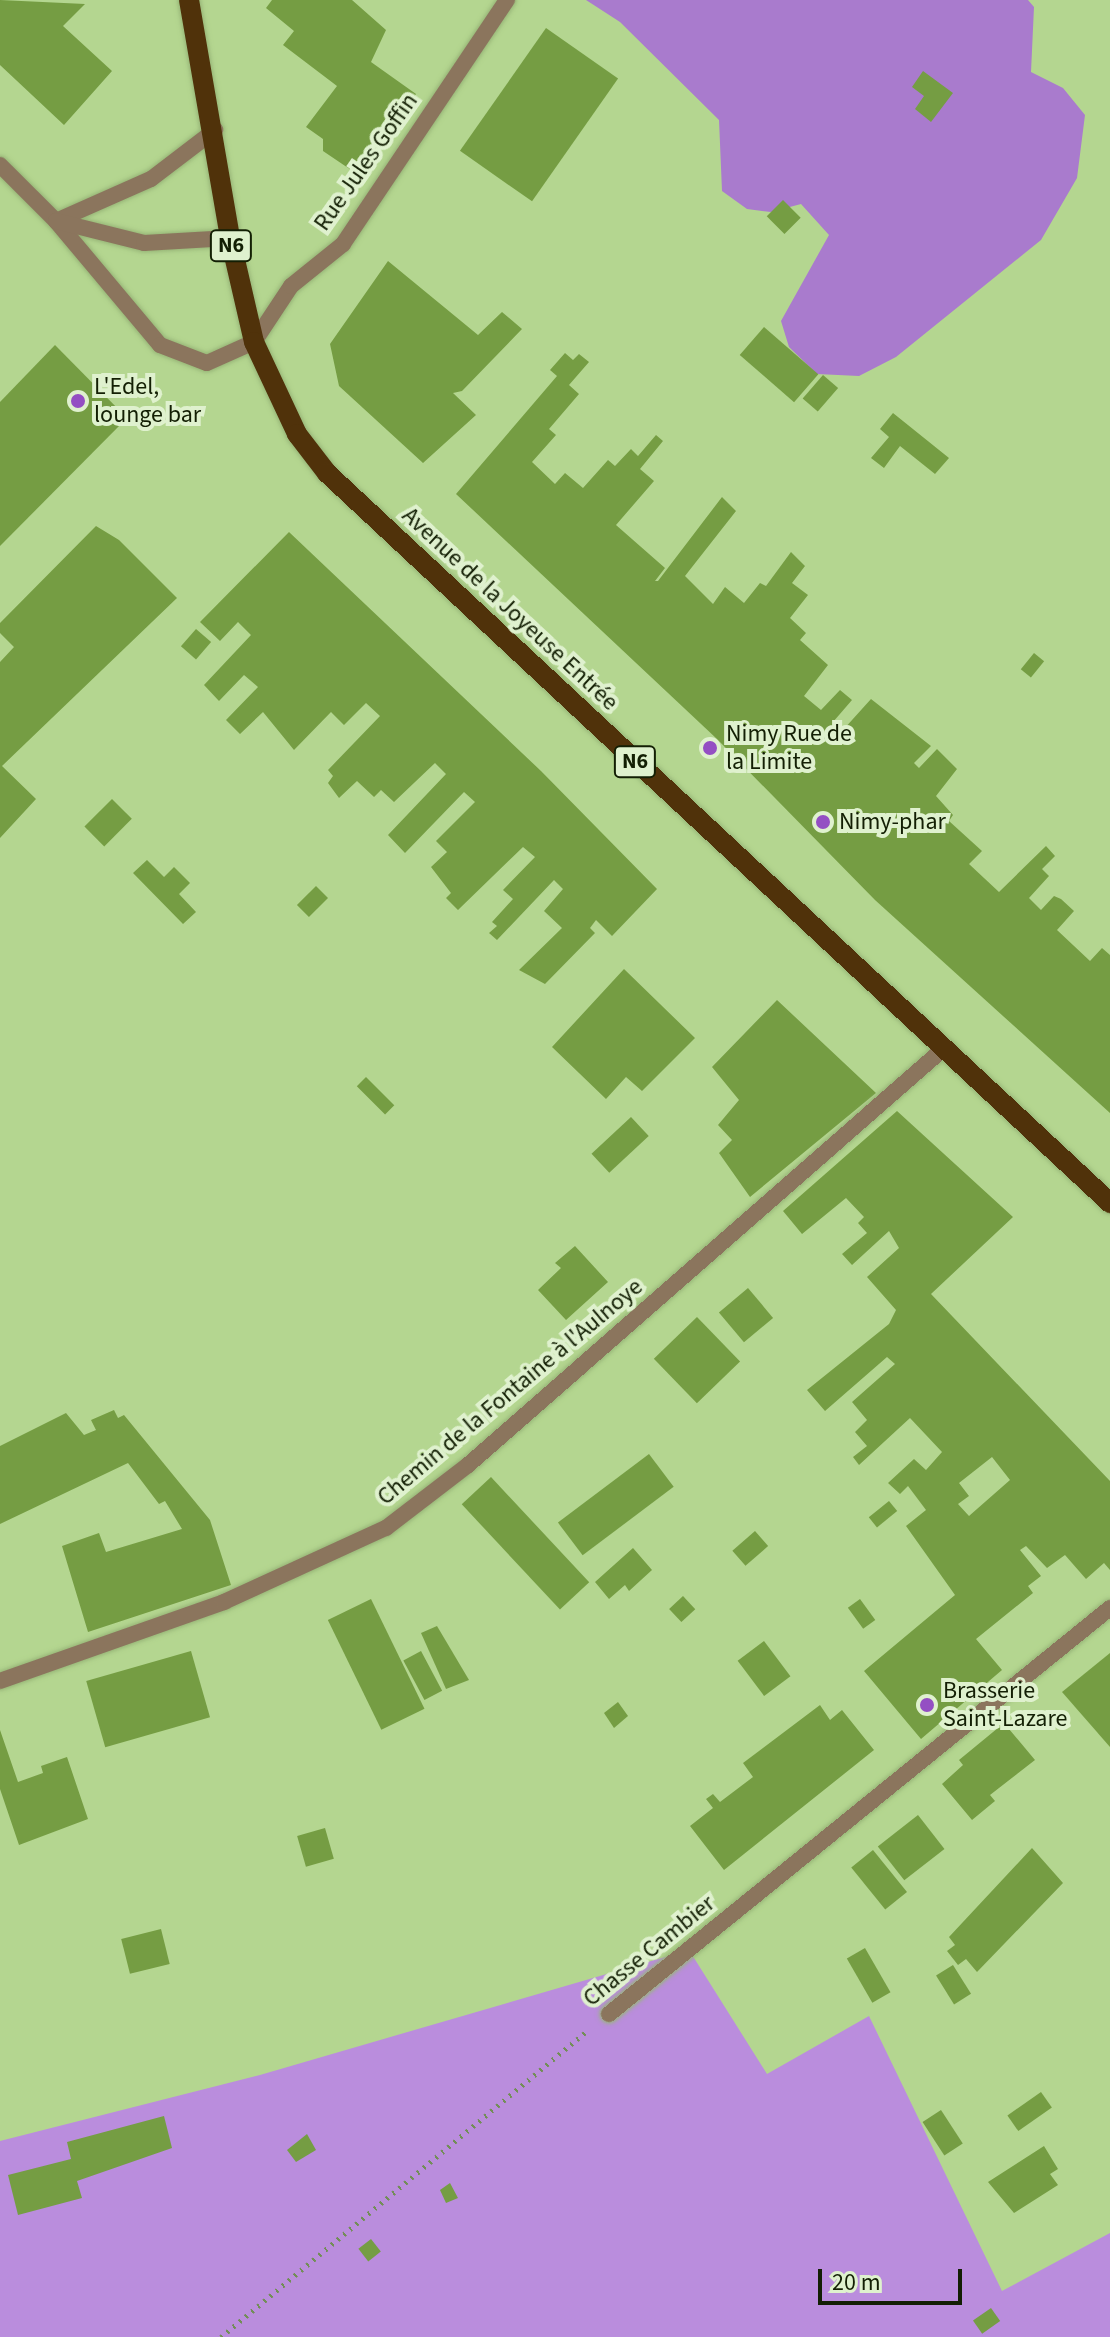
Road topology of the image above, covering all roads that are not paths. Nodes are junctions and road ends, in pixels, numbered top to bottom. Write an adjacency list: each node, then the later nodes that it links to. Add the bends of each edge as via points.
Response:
1 (189, 0): 3 (main road, Avenue de la Joyeuse Entrée / N6)
2 (507, 0): 7 (street, Rue Jules Goffin, via 343,244 291,286)
3 (215, 130): 5 (street, via 151,179); 6 (main road, Avenue de la Joyeuse Entrée / N6)
4 (0, 165): 5 (street)
5 (56, 221): 6 (street, via 144,243); 7 (street, via 160,345 207,363)
6 (230, 238): 7 (main road, Avenue de la Joyeuse Entrée / N6)
7 (254, 342): 8 (main road, Avenue de la Joyeuse Entrée / N6, via 297,434 327,473)
8 (942, 1050): 9 (main road, N6); 11 (street, Chemin de la Fontaine à l'Aulnoye, via 468,1465 386,1528 239,1596)
9 (1110, 1203)
10 (1110, 1608): 12 (street, Chasse Cambier)
11 (0, 1681)
12 (609, 2014)

